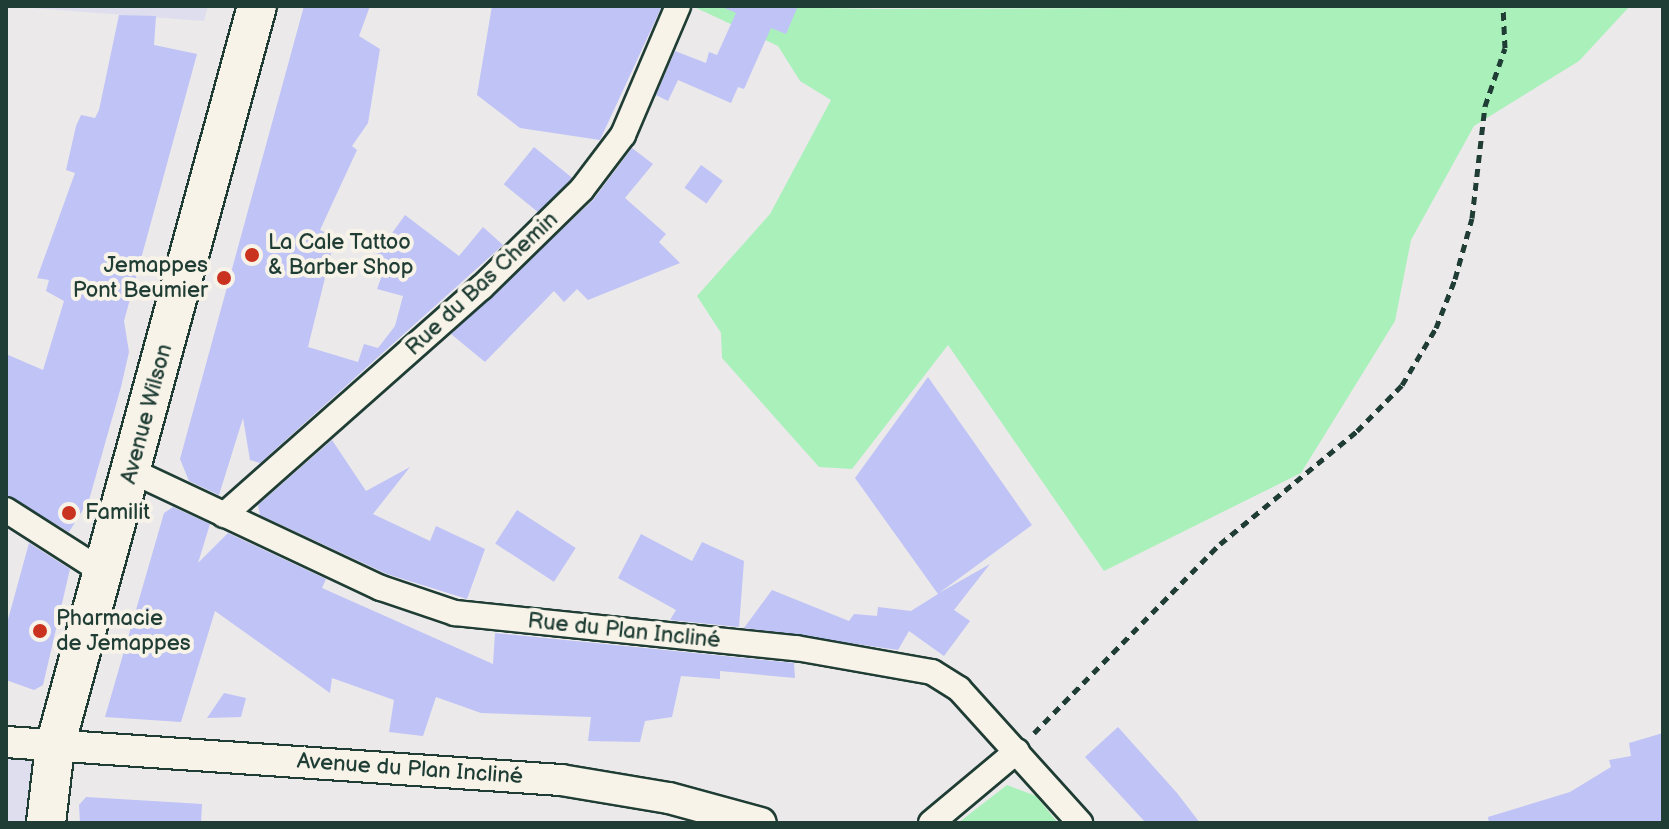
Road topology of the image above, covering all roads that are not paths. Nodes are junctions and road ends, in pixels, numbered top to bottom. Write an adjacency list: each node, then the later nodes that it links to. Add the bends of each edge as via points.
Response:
1 (257, 6): 3 (main road, Avenue Wilson)
2 (678, 6): 5 (street, Rue du Bas Chemin, via 623,135 582,189 481,288)
3 (132, 471): 5 (street, Rue du Plan Incliné); 6 (main road, Avenue Wilson)
4 (6, 510): 6 (street)
5 (224, 515): 9 (street, Rue du Plan Incliné, via 381,588 455,613 796,648 932,672 959,689)
6 (103, 572): 8 (main road, Avenue Wilson)
7 (6, 742): 8 (street, Avenue du Plan Incliné)
8 (55, 746): 10 (main road, Avenue Wilson); 11 (street, Avenue du Plan Incliné, via 561,780 669,798)
9 (1017, 751): 12 (street); 13 (street, Rue du Plan Incliné)
10 (46, 823)
11 (761, 823)
12 (931, 823)
13 (1080, 823)

